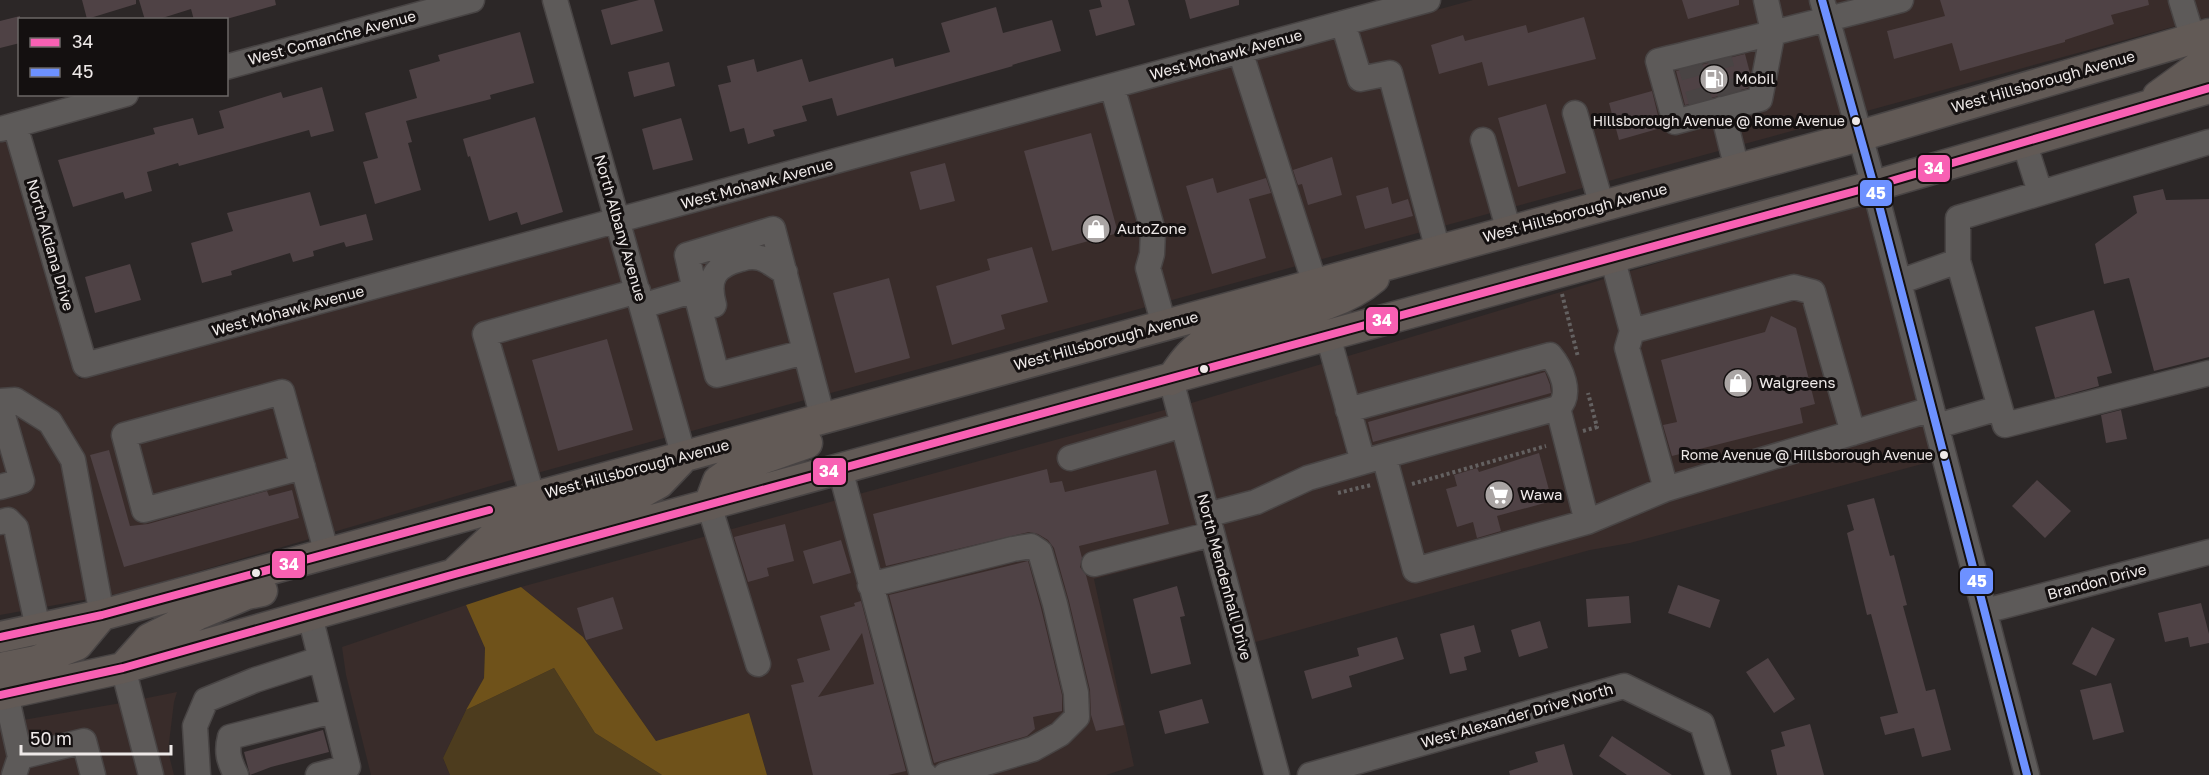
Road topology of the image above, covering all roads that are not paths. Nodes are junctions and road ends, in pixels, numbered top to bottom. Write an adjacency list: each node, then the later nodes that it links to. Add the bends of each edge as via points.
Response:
1 (472, 0): 12 (street, West Comanche Avenue)
2 (555, 0): 28 (street, North Albany Avenue)
3 (1428, 0): 8 (street, West Mohawk Avenue)
4 (1766, 0): 9 (street)
5 (1900, 0): 7 (street)
6 (2181, 0): 10 (street)
7 (1825, 10): 9 (street); 20 (street)
8 (1343, 23): 11 (street, West Mohawk Avenue); 30 (street, via 1360,79 1390,73)
9 (1773, 31): 17 (street, via 1760,99); 17 (street, via 1658,61 1674,122)
10 (2204, 44): 16 (main road); 20 (main road, West Hillsborough Avenue)
11 (1239, 51): 13 (street, West Mohawk Avenue); 36 (street)
12 (228, 66)
13 (1112, 86): 28 (street, West Mohawk Avenue); 39 (street, via 1153,231 1148,268)
14 (2209, 88): 16 (main road)
15 (119, 96): 19 (street)
16 (2141, 108): 22 (main road)
17 (1722, 110): 24 (street)
18 (1575, 113): 27 (street)
19 (8, 127): 43 (street, North Aldana Drive)
20 (1859, 136): 24 (main road, West Hillsborough Avenue); 25 (street)
21 (1483, 140): 29 (street)
22 (2024, 142): 25 (main road); 26 (street)
23 (2209, 142): 26 (street)
24 (1737, 169): 27 (main road, West Hillsborough Avenue)
25 (1874, 186): 31 (main road); 35 (street)
26 (2040, 192): 32 (street, via 1958,218)
27 (1602, 206): 29 (main road, West Hillsborough Avenue)
28 (618, 222): 38 (street, North Albany Avenue); 43 (street, West Mohawk Avenue)
29 (1509, 231): 30 (main road, West Hillsborough Avenue)
30 (1438, 250): 33 (main road, West Hillsborough Avenue)
31 (1612, 257): 40 (street); 41 (main road)
32 (1958, 261): 35 (street); 49 (street)
33 (1392, 263): 36 (main road, West Hillsborough Avenue); 45 (main road, via 1364,287 1332,302 1207,340 1186,357)
34 (785, 272): 37 (street, via 750,256 729,262); 37 (street, via 773,229 687,255); 42 (street)
35 (1899, 282): 52 (street)
36 (1315, 284): 39 (main road, West Hillsborough Avenue)
37 (703, 289): 38 (street); 42 (street, via 717,375)
38 (640, 299): 55 (street, North Albany Avenue); 62 (street, via 485,334)
39 (1164, 325): 47 (main road, West Hillsborough Avenue)
40 (1632, 331): 54 (street, via 1794,287 1813,292); 61 (street, via 1627,348)
41 (1328, 336): 45 (main road); 50 (street)
42 (805, 352): 51 (street)
43 (86, 365)
44 (2209, 373): 49 (street, via 2005,425)
45 (1171, 380): 53 (street, North Mendenhall Drive); 59 (main road)
46 (0, 403): 60 (street, via 22,481); 74 (street, via 15,400 50,422 73,459)
47 (882, 403): 51 (main road, West Hillsborough Avenue); 63 (main road, via 877,418 863,425 736,468 718,481)
48 (1558, 408): 50 (street, via 1566,392 1558,364 1550,355); 57 (street); 65 (street)
49 (1999, 408): 52 (street)
50 (1348, 410): 57 (street)
51 (824, 418): 55 (main road, West Hillsborough Avenue)
52 (1934, 418): 54 (street); 73 (street)
53 (1183, 425): 56 (street); 66 (street, North Mendenhall Drive)
54 (1854, 433): 61 (street)
55 (684, 457): 62 (main road, West Hillsborough Avenue); 71 (main road, via 659,483 642,492 494,536)
56 (1070, 458)
57 (1373, 459): 65 (street, via 1415,570); 66 (street, via 1308,478)
58 (303, 467): 58 (street, via 282,392 124,435 144,510); 69 (street)
59 (840, 469): 63 (main road); 72 (street)
60 (0, 487)
61 (1666, 489): 65 (street)
62 (533, 498): 67 (main road, West Hillsborough Avenue)
63 (709, 505): 71 (main road); 79 (street)
64 (4, 521): 76 (street, via 16,528)
65 (1587, 522)
66 (1210, 524): 70 (street); 91 (street, North Mendenhall Drive)
67 (406, 533): 69 (main road, West Hillsborough Avenue); 80 (main road, via 369,564 247,594 196,615 149,639)
68 (2209, 552): 73 (street, Brandon Drive)
69 (327, 554): 74 (main road, West Hillsborough Avenue)
70 (1094, 564)
71 (455, 574): 75 (main road)
72 (870, 585): 89 (street); 90 (street, via 1013,549 1031,546 1040,552 1073,682 1077,717 1060,734 1033,749)
73 (1985, 612): 94 (street)
74 (102, 615): 76 (main road, West Hillsborough Avenue); 81 (main road, via 77,645 36,661)
75 (310, 616): 78 (street); 80 (main road)
76 (38, 628): 77 (main road, West Hillsborough Avenue)
77 (0, 637)
78 (320, 659): 82 (street); 86 (street, via 206,700 195,726)
79 (758, 664)
80 (123, 668): 81 (main road); 85 (street)
81 (2, 686): 83 (street)
82 (333, 711): 87 (street, via 230,737 228,760); 88 (street, via 348,767)
83 (17, 766): 84 (street, via 84,741)
84 (93, 775)
85 (151, 775)
86 (198, 775)
87 (236, 775)
88 (318, 775)
89 (925, 775)
90 (945, 775)
91 (1277, 775)
92 (1310, 775): 93 (street, West Alexander Drive North, via 1624,686 1702,724)
93 (1718, 775)
94 (2027, 775)

